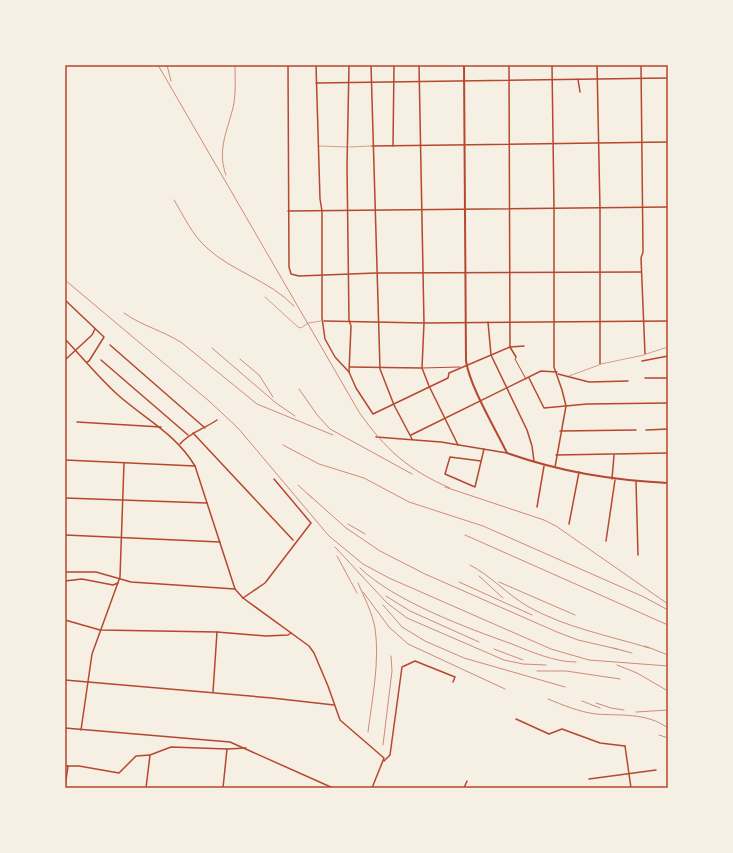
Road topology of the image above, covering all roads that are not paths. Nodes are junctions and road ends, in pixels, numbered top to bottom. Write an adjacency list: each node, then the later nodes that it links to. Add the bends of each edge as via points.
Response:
1 (288, 65): 44 (street)
2 (316, 65): 22 (street)
3 (349, 65): 23 (street)
4 (371, 65): 19 (street)
5 (394, 65): 20 (street)
6 (419, 65): 21 (street)
7 (464, 65): 18 (main road)
8 (509, 65): 17 (street)
9 (552, 65): 14 (street)
10 (597, 65): 16 (street)
11 (641, 65): 12 (street)
12 (641, 78): 13 (street); 16 (street); 26 (street)
13 (668, 78)
14 (552, 79): 15 (street); 17 (street); 31 (street)
15 (578, 79): 16 (street); 24 (street)
16 (597, 79): 27 (street)
17 (509, 80): 18 (street); 30 (street)
18 (465, 81): 21 (street); 29 (main road)
19 (371, 82): 20 (street); 23 (street); 33 (street)
20 (394, 82): 21 (street); 34 (street)
21 (420, 82): 28 (street)
22 (316, 83): 23 (street); 32 (street)
23 (349, 83): 35 (street)
24 (580, 92)
25 (668, 142): 26 (street)
26 (642, 143): 27 (street); 36 (street)
27 (599, 144): 31 (street); 41 (street)
28 (420, 145): 29 (street); 34 (street); 39 (street)
29 (465, 145): 30 (street); 43 (main road)
30 (510, 145): 31 (street); 40 (street)
31 (553, 145): 38 (street)
32 (318, 146): 35 (lane); 45 (street)
33 (372, 146): 34 (street); 35 (lane); 46 (street)
34 (393, 146)
35 (348, 147): 42 (street)
36 (644, 207): 37 (street); 41 (street); 50 (street)
37 (668, 207)
38 (554, 208): 40 (street); 41 (street); 53 (street)
39 (421, 209): 43 (street); 46 (street); 52 (street)
40 (510, 209): 43 (street); 48 (street)
41 (600, 209): 49 (street)
42 (348, 210): 45 (street); 46 (street); 55 (street)
43 (465, 210): 47 (main road)
44 (288, 211): 45 (street); 54 (street, via 291,274)
45 (322, 211): 54 (street)
46 (375, 211): 51 (street)
47 (466, 272): 48 (street); 52 (street); 63 (main road)
48 (509, 272): 53 (street); 60 (street)
49 (600, 272): 50 (street); 53 (street); 65 (street)
50 (641, 272): 66 (street)
51 (376, 273): 52 (street); 55 (street); 67 (street)
52 (422, 273): 68 (street)
53 (554, 273): 64 (street)
54 (323, 276): 55 (street); 58 (street)
55 (349, 276): 62 (street)
56 (265, 297): 58 (lane, via 298,327)
57 (65, 300): 69 (street)
58 (323, 321): 62 (street); 90 (street, via 325,339)
59 (488, 321): 60 (street); 63 (street); 77 (street)
60 (509, 321): 64 (street); 73 (street)
61 (668, 321): 66 (street)
62 (350, 322): 67 (street); 86 (street)
63 (466, 322): 68 (street); 85 (main road)
64 (555, 322): 65 (street); 91 (street, via 554,367)
65 (600, 322): 66 (street); 84 (street)
66 (644, 322): 76 (street)
67 (379, 323): 68 (street); 89 (street)
68 (424, 323): 88 (street)
69 (95, 329): 75 (street); 83 (street, via 103,338)
70 (65, 339): 75 (street)
71 (110, 345): 107 (street)
72 (524, 346): 73 (street)
73 (510, 347): 77 (street); 79 (street)
74 (668, 347): 76 (lane)
75 (75, 350): 80 (street); 83 (street)
76 (644, 354): 84 (lane)
77 (491, 355): 85 (street); 98 (street)
78 (668, 356): 82 (street)
79 (516, 357): 93 (street)
80 (65, 360)
81 (100, 360): 113 (street)
82 (642, 361)
83 (87, 362): 106 (street, via 118,395)
84 (600, 364): 92 (lane)
85 (466, 366): 87 (street); 99 (main road)
86 (350, 367): 89 (street); 90 (street)
87 (463, 367): 88 (street); 97 (street, via 449,372 448,378)
88 (422, 368): 89 (street); 97 (street)
89 (380, 369): 101 (street)
90 (349, 372): 101 (street, via 373,414)
91 (557, 373): 92 (street); 93 (street, via 541,372); 102 (street)
92 (569, 376): 96 (street, via 590,382)
93 (528, 378): 98 (street); 102 (street, via 544,408)
94 (645, 378): 95 (street)
95 (668, 378)
96 (628, 381)
97 (429, 386): 101 (street); 103 (street)
98 (507, 389): 99 (street); 126 (street, via 527,430)
99 (482, 401): 103 (street); 120 (main road)
100 (668, 402): 102 (street)
101 (394, 405): 114 (street)
102 (566, 406): 111 (street)
103 (445, 418): 114 (street); 118 (street)
104 (217, 420): 107 (street)
105 (77, 422): 106 (street)
106 (161, 427): 117 (street)
107 (205, 428): 112 (street)
108 (668, 429): 110 (street)
109 (636, 430): 111 (street)
110 (646, 430)
111 (560, 431): 122 (street)
112 (193, 433): 113 (street); 143 (street)
113 (188, 435): 117 (street)
114 (411, 435): 116 (street)
115 (376, 437): 116 (street)
116 (412, 439): 118 (street)
117 (180, 444): 128 (street)
118 (458, 445): 119 (street)
119 (484, 449): 120 (street); 125 (street)
120 (507, 453): 126 (main road)
121 (668, 453): 123 (street)
122 (556, 455): 123 (street); 130 (street)
123 (614, 455): 133 (street)
124 (65, 460): 127 (street)
125 (481, 461): 125 (street, via 475,486 445,474 450,457)
126 (534, 462): 129 (main road)
127 (124, 463): 128 (street); 137 (street)
128 (195, 466): 138 (street)
129 (544, 466): 130 (main road); 139 (street)
130 (555, 467): 131 (main road)
131 (579, 472): 133 (main road); 140 (street)
132 (274, 479): 152 (street, via 311,523 265,583)
133 (614, 479): 134 (main road); 145 (street)
134 (636, 482): 135 (main road); 146 (street)
135 (668, 483)
136 (65, 498): 137 (street)
137 (122, 501): 138 (street); 142 (street)
138 (207, 503): 144 (street)
139 (537, 507)
140 (570, 524)
141 (65, 535): 142 (street)
142 (120, 538): 144 (street); 148 (street)
143 (293, 540)
144 (220, 542): 151 (street)
145 (606, 542)
146 (638, 555)
147 (65, 572): 148 (street, via 96,572)
148 (120, 577): 150 (street); 151 (street, via 131,582)
149 (65, 581): 150 (street, via 82,579 113,584)
150 (118, 582): 154 (street)
151 (235, 589): 152 (street)
152 (243, 598): 156 (street)
153 (65, 620): 154 (street)
154 (100, 630): 155 (street); 159 (street, via 92,654)
155 (217, 632): 156 (street, via 266,636 288,635); 160 (street)
156 (291, 632): 161 (street, via 305,642 314,653)
157 (65, 680): 159 (street)
158 (453, 682): 168 (street, via 455,677 415,661 402,667 390,755)
159 (89, 683): 160 (street); 164 (street)
160 (213, 692): 161 (street)
161 (334, 705): 168 (street, via 340,720 384,758)
162 (516, 719): 172 (street, via 548,734 562,729 600,743 625,746)
163 (65, 728): 164 (street)
164 (81, 730): 165 (street, via 230,742)
165 (247, 748): 166 (street); 178 (street, via 252,753)
166 (227, 749): 167 (street, via 171,747); 177 (street)
167 (150, 755): 170 (street, via 136,756 119,773); 176 (street)
168 (384, 761): 179 (street)
169 (65, 766): 170 (street)
170 (68, 766): 175 (street)
171 (656, 770): 172 (street)
172 (629, 774): 173 (street); 181 (street)
173 (589, 779)
174 (468, 781): 180 (street)
175 (65, 788)
176 (146, 788)
177 (222, 788)
178 (333, 788)
179 (372, 788)
180 (464, 788)
181 (631, 788)

